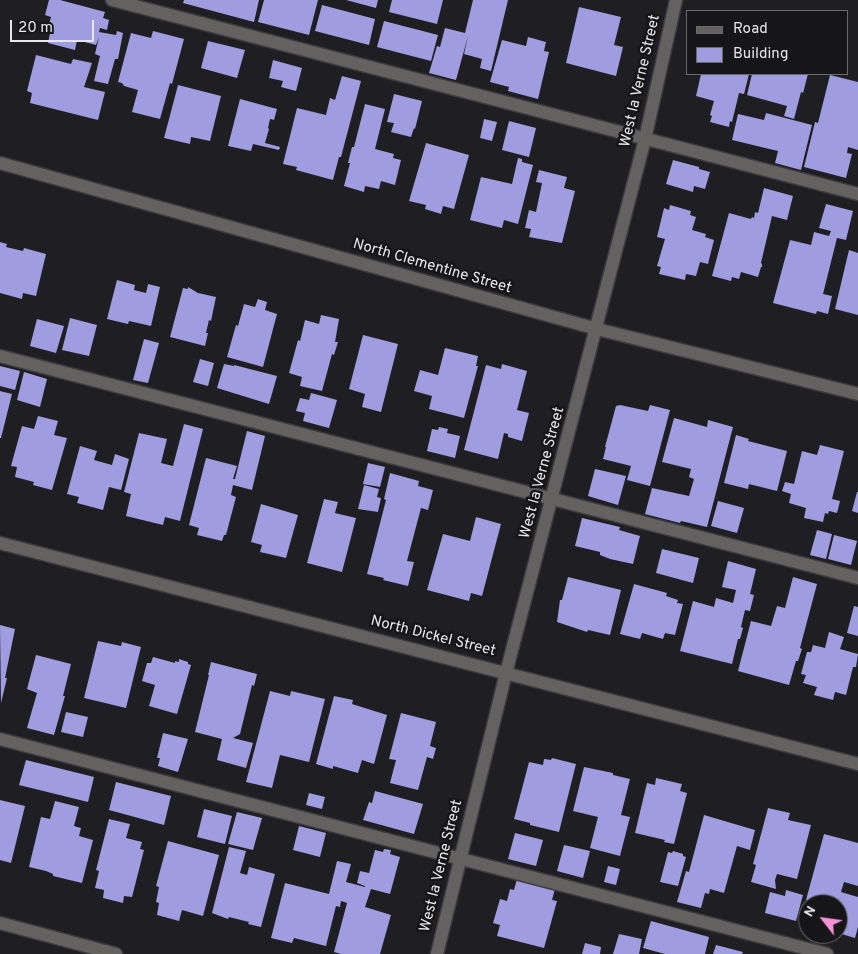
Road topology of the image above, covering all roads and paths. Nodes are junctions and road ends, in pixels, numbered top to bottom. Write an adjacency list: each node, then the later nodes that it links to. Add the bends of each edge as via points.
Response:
1 (112, 0): 3 (street)
2 (676, 0): 3 (street, West la Verne Street)
3 (645, 139): 5 (street); 6 (street, West la Verne Street)
4 (0, 163): 6 (street, North Clementine Street)
5 (858, 194)
6 (597, 329): 8 (street, North Clementine Street); 9 (street, West la Verne Street)
7 (0, 356): 9 (street)
8 (858, 394)
9 (553, 499): 11 (street); 12 (street, West la Verne Street)
10 (0, 543): 12 (street, North Dickel Street)
11 (858, 578)
12 (506, 673): 14 (street, North Dickel Street); 15 (street, West la Verne Street)
13 (0, 739): 15 (street)
14 (858, 764)
15 (460, 859): 18 (street, West la Verne Street); 19 (street)
16 (0, 923): 17 (street)
17 (116, 954)
18 (437, 954)
19 (827, 954)

